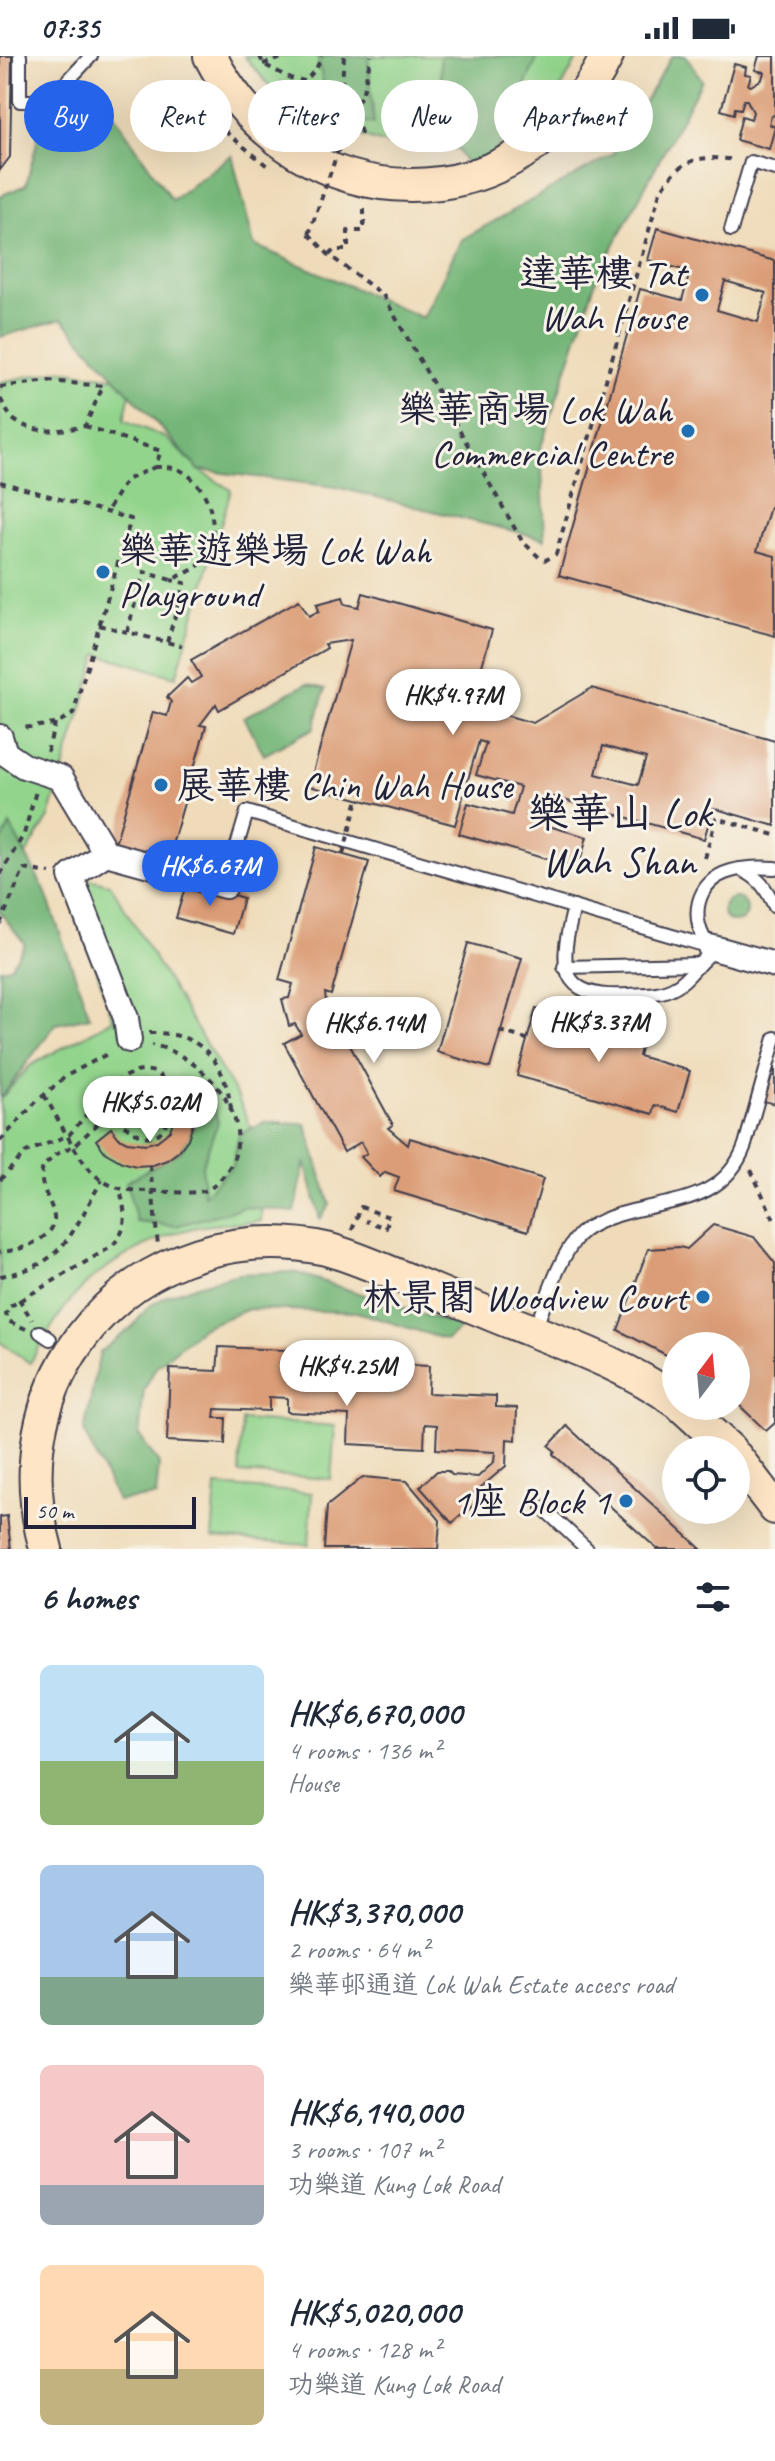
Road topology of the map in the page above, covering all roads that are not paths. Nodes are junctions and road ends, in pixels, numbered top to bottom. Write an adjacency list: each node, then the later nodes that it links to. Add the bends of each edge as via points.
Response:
1 (20, 56): 2 (lane, via 20,101 49,101)
2 (91, 56)
3 (210, 56): 4 (street, via 247,112 302,157 364,181 421,185 471,176 533,145 585,95)
4 (607, 56)
5 (775, 169): 6 (lane, via 751,162)
6 (731, 230)
7 (7, 733): 8 (street, via 5,753 24,766 61,778)
8 (106, 853): 11 (street); 19 (street, via 71,876)
9 (775, 868): 10 (lane)
10 (740, 869): 12 (lane, via 755,876); 15 (lane, via 717,877 699,897 696,923)
11 (225, 886): 13 (lane, via 247,812)
12 (772, 895): 14 (lane)
13 (574, 907): 15 (lane); 17 (lane)
14 (775, 907)
15 (708, 953): 16 (street); 17 (lane); 17 (lane, via 680,984 662,993 590,994)
16 (775, 965)
17 (564, 967)
18 (775, 1038): 20 (lane, via 745,1145 730,1174 695,1197 591,1225 564,1260)
19 (138, 1042)
20 (534, 1332): 21 (street, via 624,1369); 27 (street, via 348,1256 306,1245 241,1244 178,1262 139,1282 105,1309 56,1380 41,1421 35,1464)
21 (662, 1392)
22 (697, 1420): 23 (street)
23 (715, 1436)
24 (750, 1475): 26 (street)
25 (543, 1508): 28 (lane)
26 (775, 1508)
27 (46, 1549)
28 (587, 1549)

